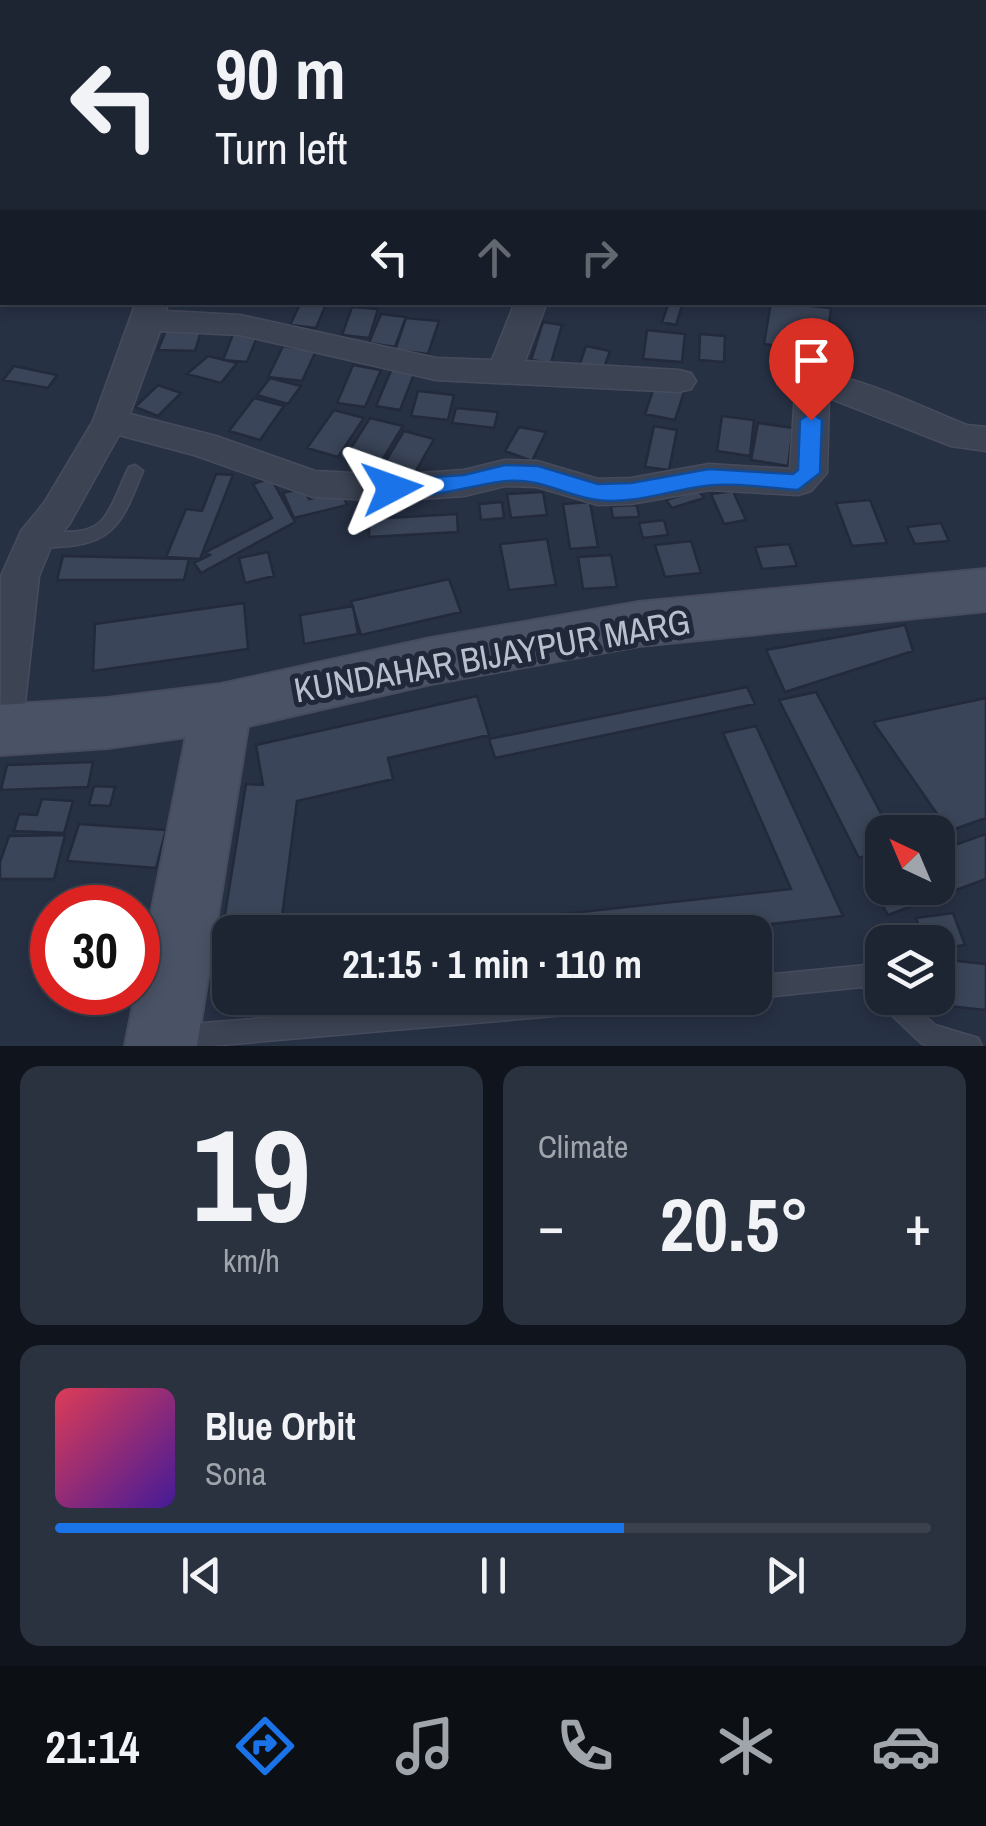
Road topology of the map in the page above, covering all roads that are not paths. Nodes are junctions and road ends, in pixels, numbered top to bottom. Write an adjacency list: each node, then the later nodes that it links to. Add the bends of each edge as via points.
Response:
1 (530, 305): 3 (street)
2 (150, 311): 3 (street, via 240,324 436,369); 5 (street)
3 (504, 371): 4 (street)
4 (679, 381)
5 (110, 421): 6 (street, via 314,484 392,488 505,473 538,474 598,492 709,477 798,482 809,473 812,392 821,386); 8 (street)
6 (986, 439)
7 (135, 471): 8 (lane, via 111,526 93,538)
8 (34, 541): 11 (street, via 20,576)
9 (986, 590): 10 (main road, KUNDAHAR BIJAYPUR MARG, via 640,624)
10 (221, 708): 11 (main road, KUNDAHAR BIJAYPUR MARG); 16 (main road)
11 (0, 730)
12 (865, 976): 13 (lane)
13 (772, 985)
14 (453, 1015): 16 (lane)
15 (907, 1015): 17 (lane, via 929,1035)
16 (162, 1042)
17 (970, 1046)

